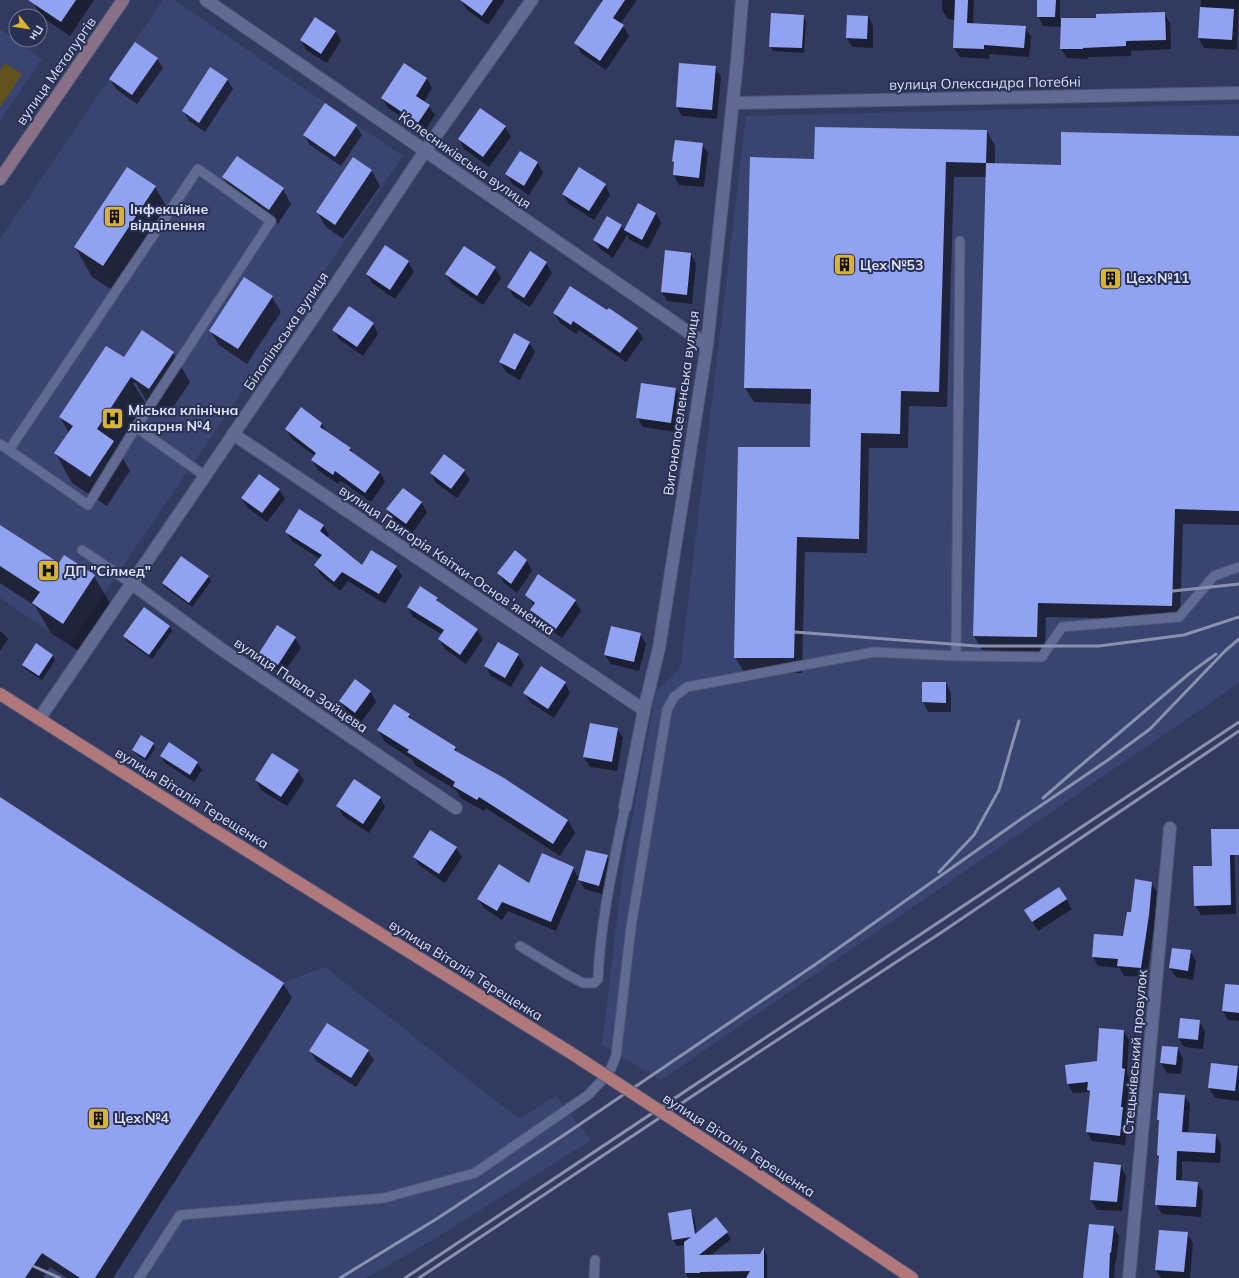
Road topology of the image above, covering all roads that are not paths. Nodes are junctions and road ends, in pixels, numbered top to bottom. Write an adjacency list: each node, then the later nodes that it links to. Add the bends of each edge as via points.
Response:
1 (123, 0): 8 (main road, вулиця Металургів)
2 (206, 0): 7 (street, Колесниківська вулиця)
3 (532, 0): 7 (street, Білопільська вулиця)
4 (742, 0): 6 (street, Вигонопоселенська вулиця)
5 (1239, 93): 6 (street, вулиця Олександра Потебні)
6 (733, 104): 10 (street, Вигонопоселенська вулиця)
7 (425, 151): 10 (street, Колесниківська вулиця); 12 (street, Білопільська вулиця)
8 (0, 179)
9 (960, 241): 19 (lane)
10 (707, 346): 21 (street, Вигонопоселенська вулиця, via 659,648)
11 (136, 427): 14 (lane, via 88,505); 14 (lane, via 271,221 198,169); 15 (lane)
12 (233, 434): 15 (street, Білопільська вулиця); 21 (street, вулиця Григорія Квітки-Основʼяненка)
13 (0, 444): 14 (lane)
14 (9, 450)
15 (205, 476): 18 (street, Білопільська вулиця)
16 (82, 550): 18 (lane)
17 (1239, 567): 19 (lane, via 1214,576 1179,618 1062,627 1042,657)
18 (131, 583): 22 (street, Білопільська вулиця); 24 (street, вулиця Павла Зайцева, via 221,649)
19 (956, 656): 28 (lane, via 874,652 687,687 674,697 667,710 631,927 616,1056 609,1073 588,1095 475,1173 384,1198 180,1215)
20 (0, 694): 22 (main road, вулиця Віталія Терещенка)
21 (644, 710): 23 (street, Вигонопоселенська вулиця)
22 (39, 719): 30 (main road, вулиця Віталія Терещенка, bridge, via 571,1053)
23 (625, 807): 26 (lane, via 607,903 598,979 583,983)
24 (456, 808)
25 (1170, 828): 31 (street, Стецьківський провулок)
26 (520, 946)
27 (595, 1260): 29 (lane)
28 (139, 1278)
29 (594, 1278)
30 (912, 1278)
31 (1129, 1278)

